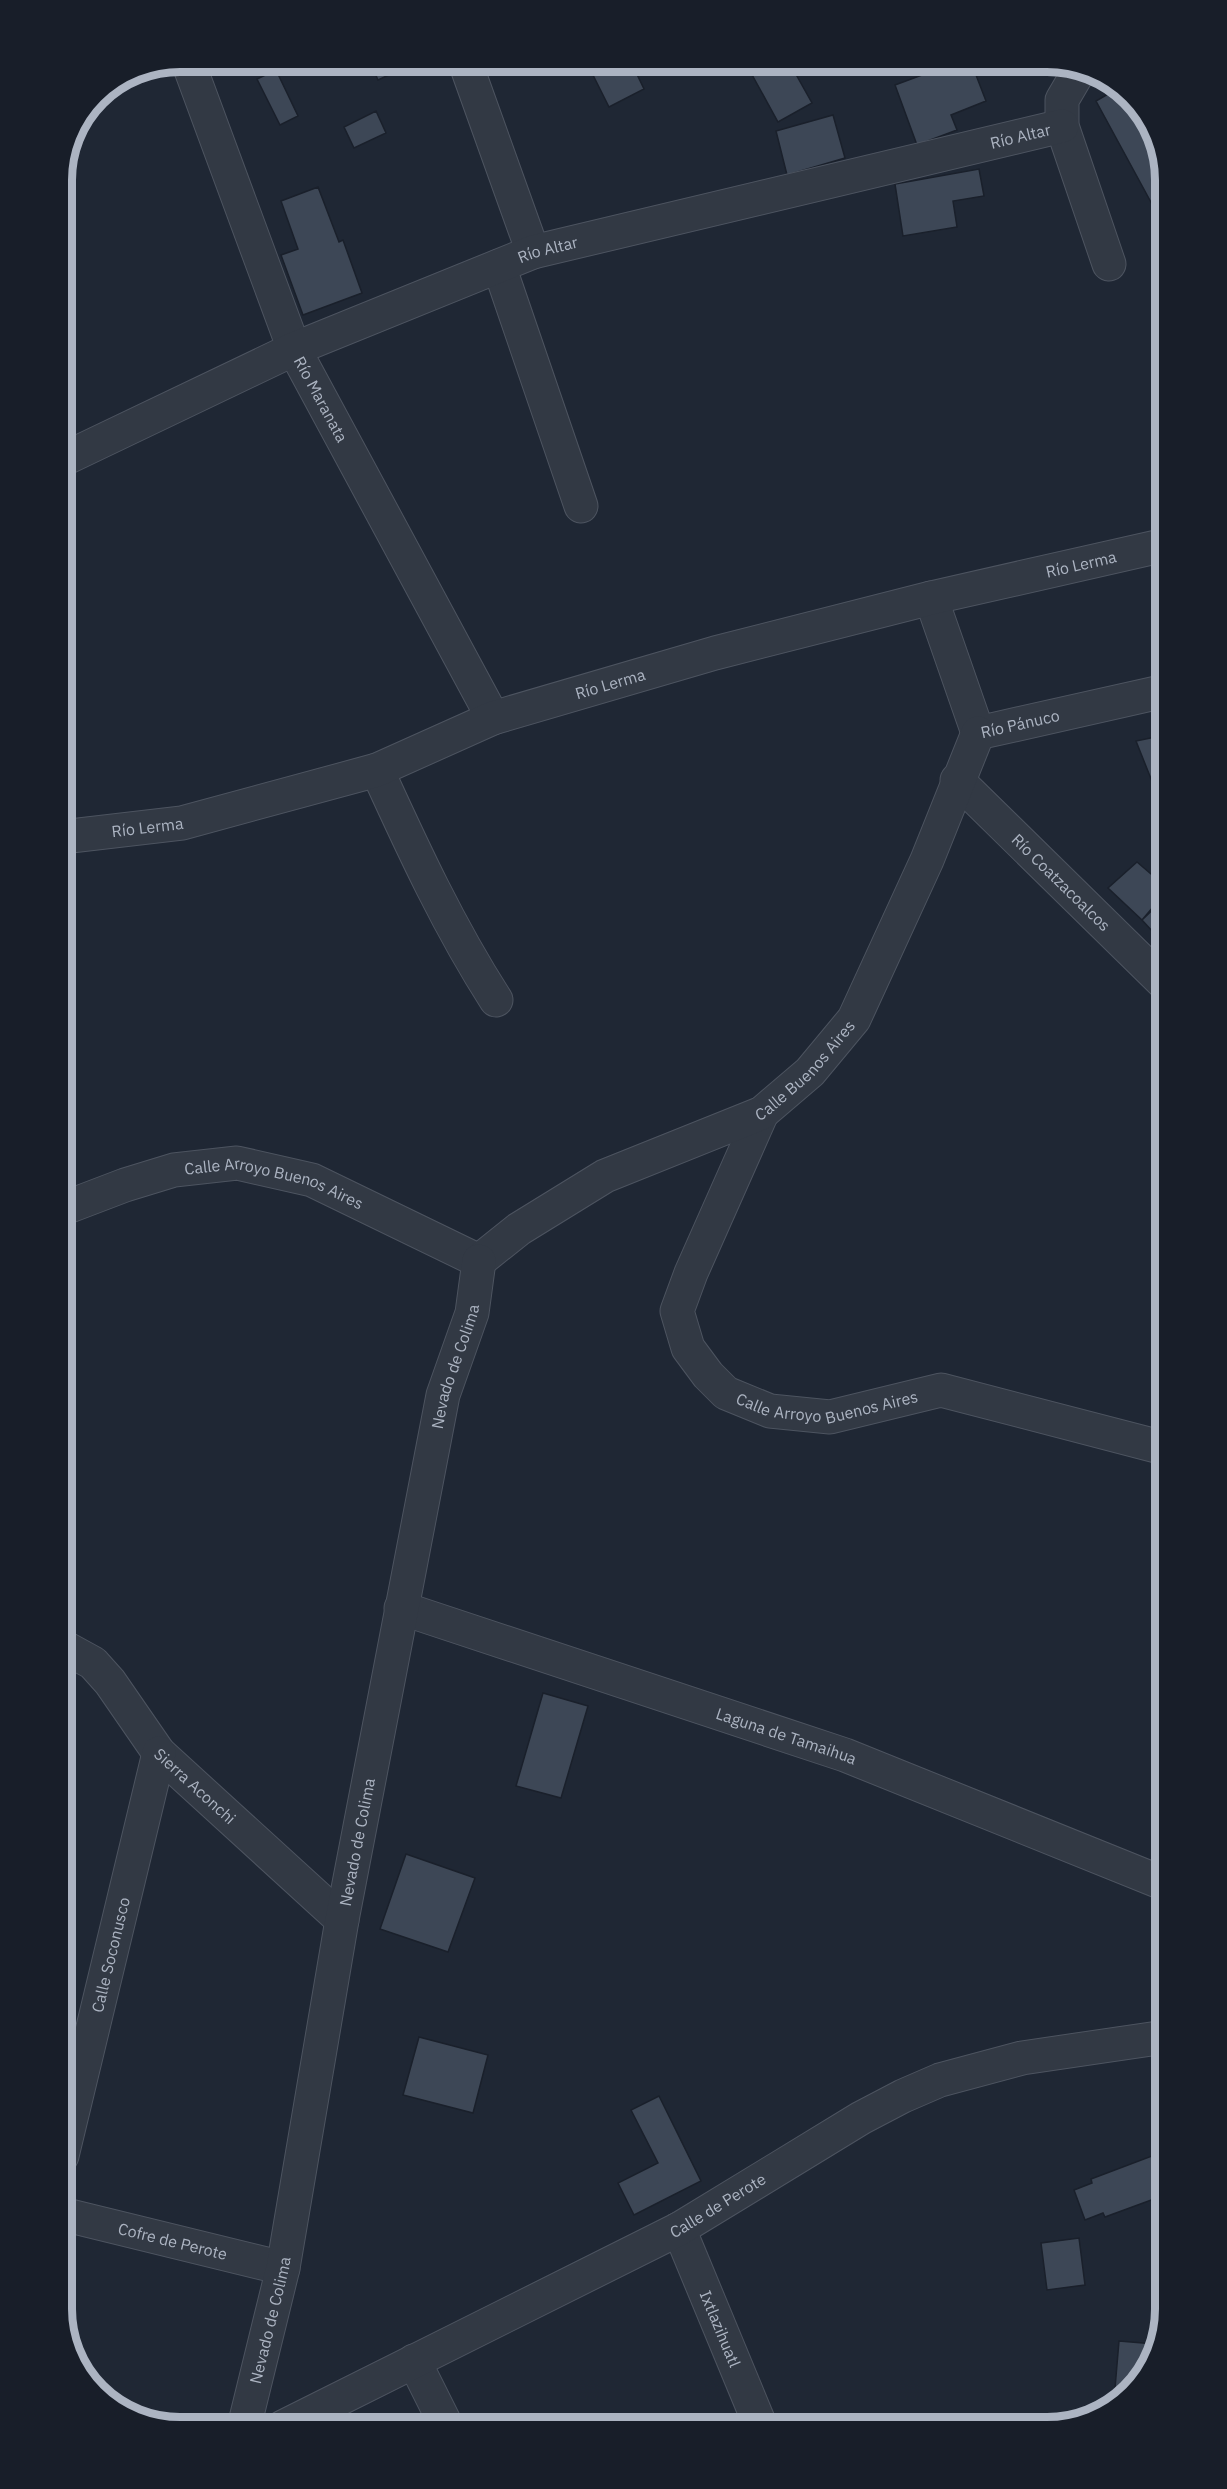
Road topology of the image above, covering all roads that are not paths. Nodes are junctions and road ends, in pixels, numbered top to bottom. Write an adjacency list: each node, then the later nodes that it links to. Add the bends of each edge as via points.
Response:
1 (192, 72): 8 (street, Río Maranata)
2 (469, 72): 5 (street)
3 (1076, 76): 4 (street, via 1062,99)
4 (1062, 126): 5 (street, Río Altar); 6 (street)
5 (533, 252): 7 (street, Río Altar)
6 (1109, 264)
7 (499, 266): 8 (street, Río Altar); 10 (street)
8 (294, 349): 9 (street, Río Altar); 14 (street, Río Maranata)
9 (72, 455)
10 (580, 506)
11 (1155, 547): 12 (street, Río Lerma)
12 (931, 598): 14 (street, Río Lerma, via 715,653); 15 (street, Río Pánuco)
13 (1155, 693): 15 (street, Río Pánuco)
14 (493, 718): 16 (street, Río Lerma)
15 (978, 733): 17 (street, Calle Buenos Aires)
16 (377, 770): 18 (street, Río Lerma, via 182,823); 20 (street, via 426,878)
17 (957, 780): 19 (street, Río Coatzacoalcos); 21 (street, Calle Buenos Aires, via 927,860 854,1019 810,1072)
18 (72, 836)
19 (1155, 973)
20 (496, 1000)
21 (762, 1113): 23 (street, Calle Buenos Aires, via 605,1176 519,1228); 24 (street, Calle Arroyo Buenos Aires, via 677,1311 688,1348 726,1393 770,1411 830,1417 941,1390)
22 (72, 1205): 23 (street, Calle Arroyo Buenos Aires, via 174,1170 237,1162 312,1180)
23 (479, 1262): 25 (street, Nevado de Colima, via 472,1313 443,1395)
24 (1155, 1446)
25 (401, 1608): 28 (street, Laguna de Tamaihua, via 845,1755); 29 (street, Nevado de Colima)
26 (72, 1651): 27 (street, Sierra Aconchi, via 99,1669)
27 (159, 1754): 29 (street, Sierra Aconchi); 31 (street, Calle Soconusco)
28 (1155, 1880)
29 (342, 1920): 34 (street, Nevado de Colima)
30 (1155, 2039): 33 (street, Calle de Perote, via 1022,2058 940,2080 861,2118)
31 (72, 2115)
32 (72, 2216): 34 (street, Cofre de Perote)
33 (679, 2229): 35 (street, Calle de Perote); 39 (street, Ixtlazihuatl)
34 (283, 2268): 36 (street, Nevado de Colima)
35 (414, 2361): 37 (street, Calle de Perote); 38 (street)
36 (246, 2417)
37 (303, 2417)
38 (442, 2417)
39 (757, 2417)

